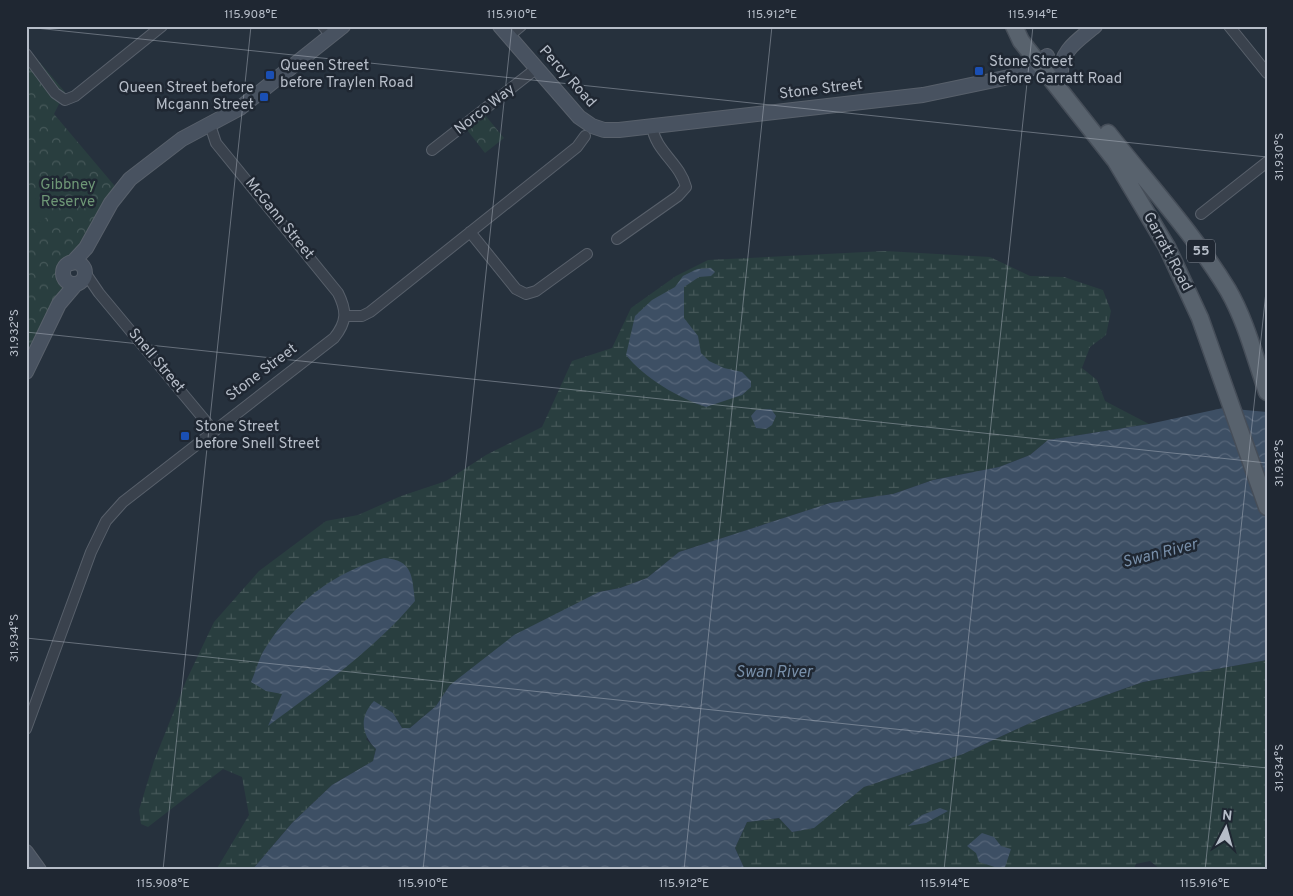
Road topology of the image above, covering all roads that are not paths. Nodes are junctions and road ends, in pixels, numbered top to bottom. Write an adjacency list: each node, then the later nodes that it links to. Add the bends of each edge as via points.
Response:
1 (162, 26): 11 (street, via 76,96 65,100)
2 (343, 26): 8 (street)
3 (522, 26): 9 (street)
4 (1014, 26): 12 (main road, Garratt Road / 55, via 1021,40)
5 (1019, 26): 12 (main road, Garratt Road / 55, via 1028,33)
6 (1096, 26): 10 (street)
7 (1229, 26): 14 (street)
8 (327, 31): 16 (street, via 240,108)
9 (505, 31): 13 (street, Percy Road)
10 (1069, 48): 12 (street); 15 (street, via 1060,65)
11 (26, 54)
12 (1041, 55): 15 (main road, Garratt Road / 55); 17 (street, Stone Street, via 1024,72 1014,76 923,94); 30 (main road, Garratt Road / 55, via 1115,160 1186,285)
13 (537, 68): 18 (street, Percy Road); 19 (street, Norco Way)
14 (1267, 73)
15 (1061, 74): 28 (main road, Garratt Road / 55, via 1203,253 1228,290 1240,314)
16 (210, 125): 25 (street, via 182,139 130,179 110,203 86,248); 26 (street, McGann Street, via 216,143 338,293)
17 (652, 126): 18 (street, Stone Street); 23 (street, via 656,142 683,176 686,187)
18 (588, 131): 22 (street, via 577,146)
19 (432, 150)
20 (1267, 162): 21 (street)
21 (1201, 214)
22 (470, 232): 24 (street, via 516,290 526,294 536,291); 26 (street, via 370,312 362,316)
23 (617, 239)
24 (587, 254)
25 (77, 274): 27 (street); 29 (street, Snell Street, via 99,293)
26 (346, 316): 29 (street, Stone Street, via 334,338)
27 (26, 372)
28 (1267, 392)
29 (213, 430): 31 (street, Stone Street, via 124,502 106,521 91,552)
30 (1267, 507)
31 (26, 729)
32 (26, 852): 33 (street)
33 (39, 870)

